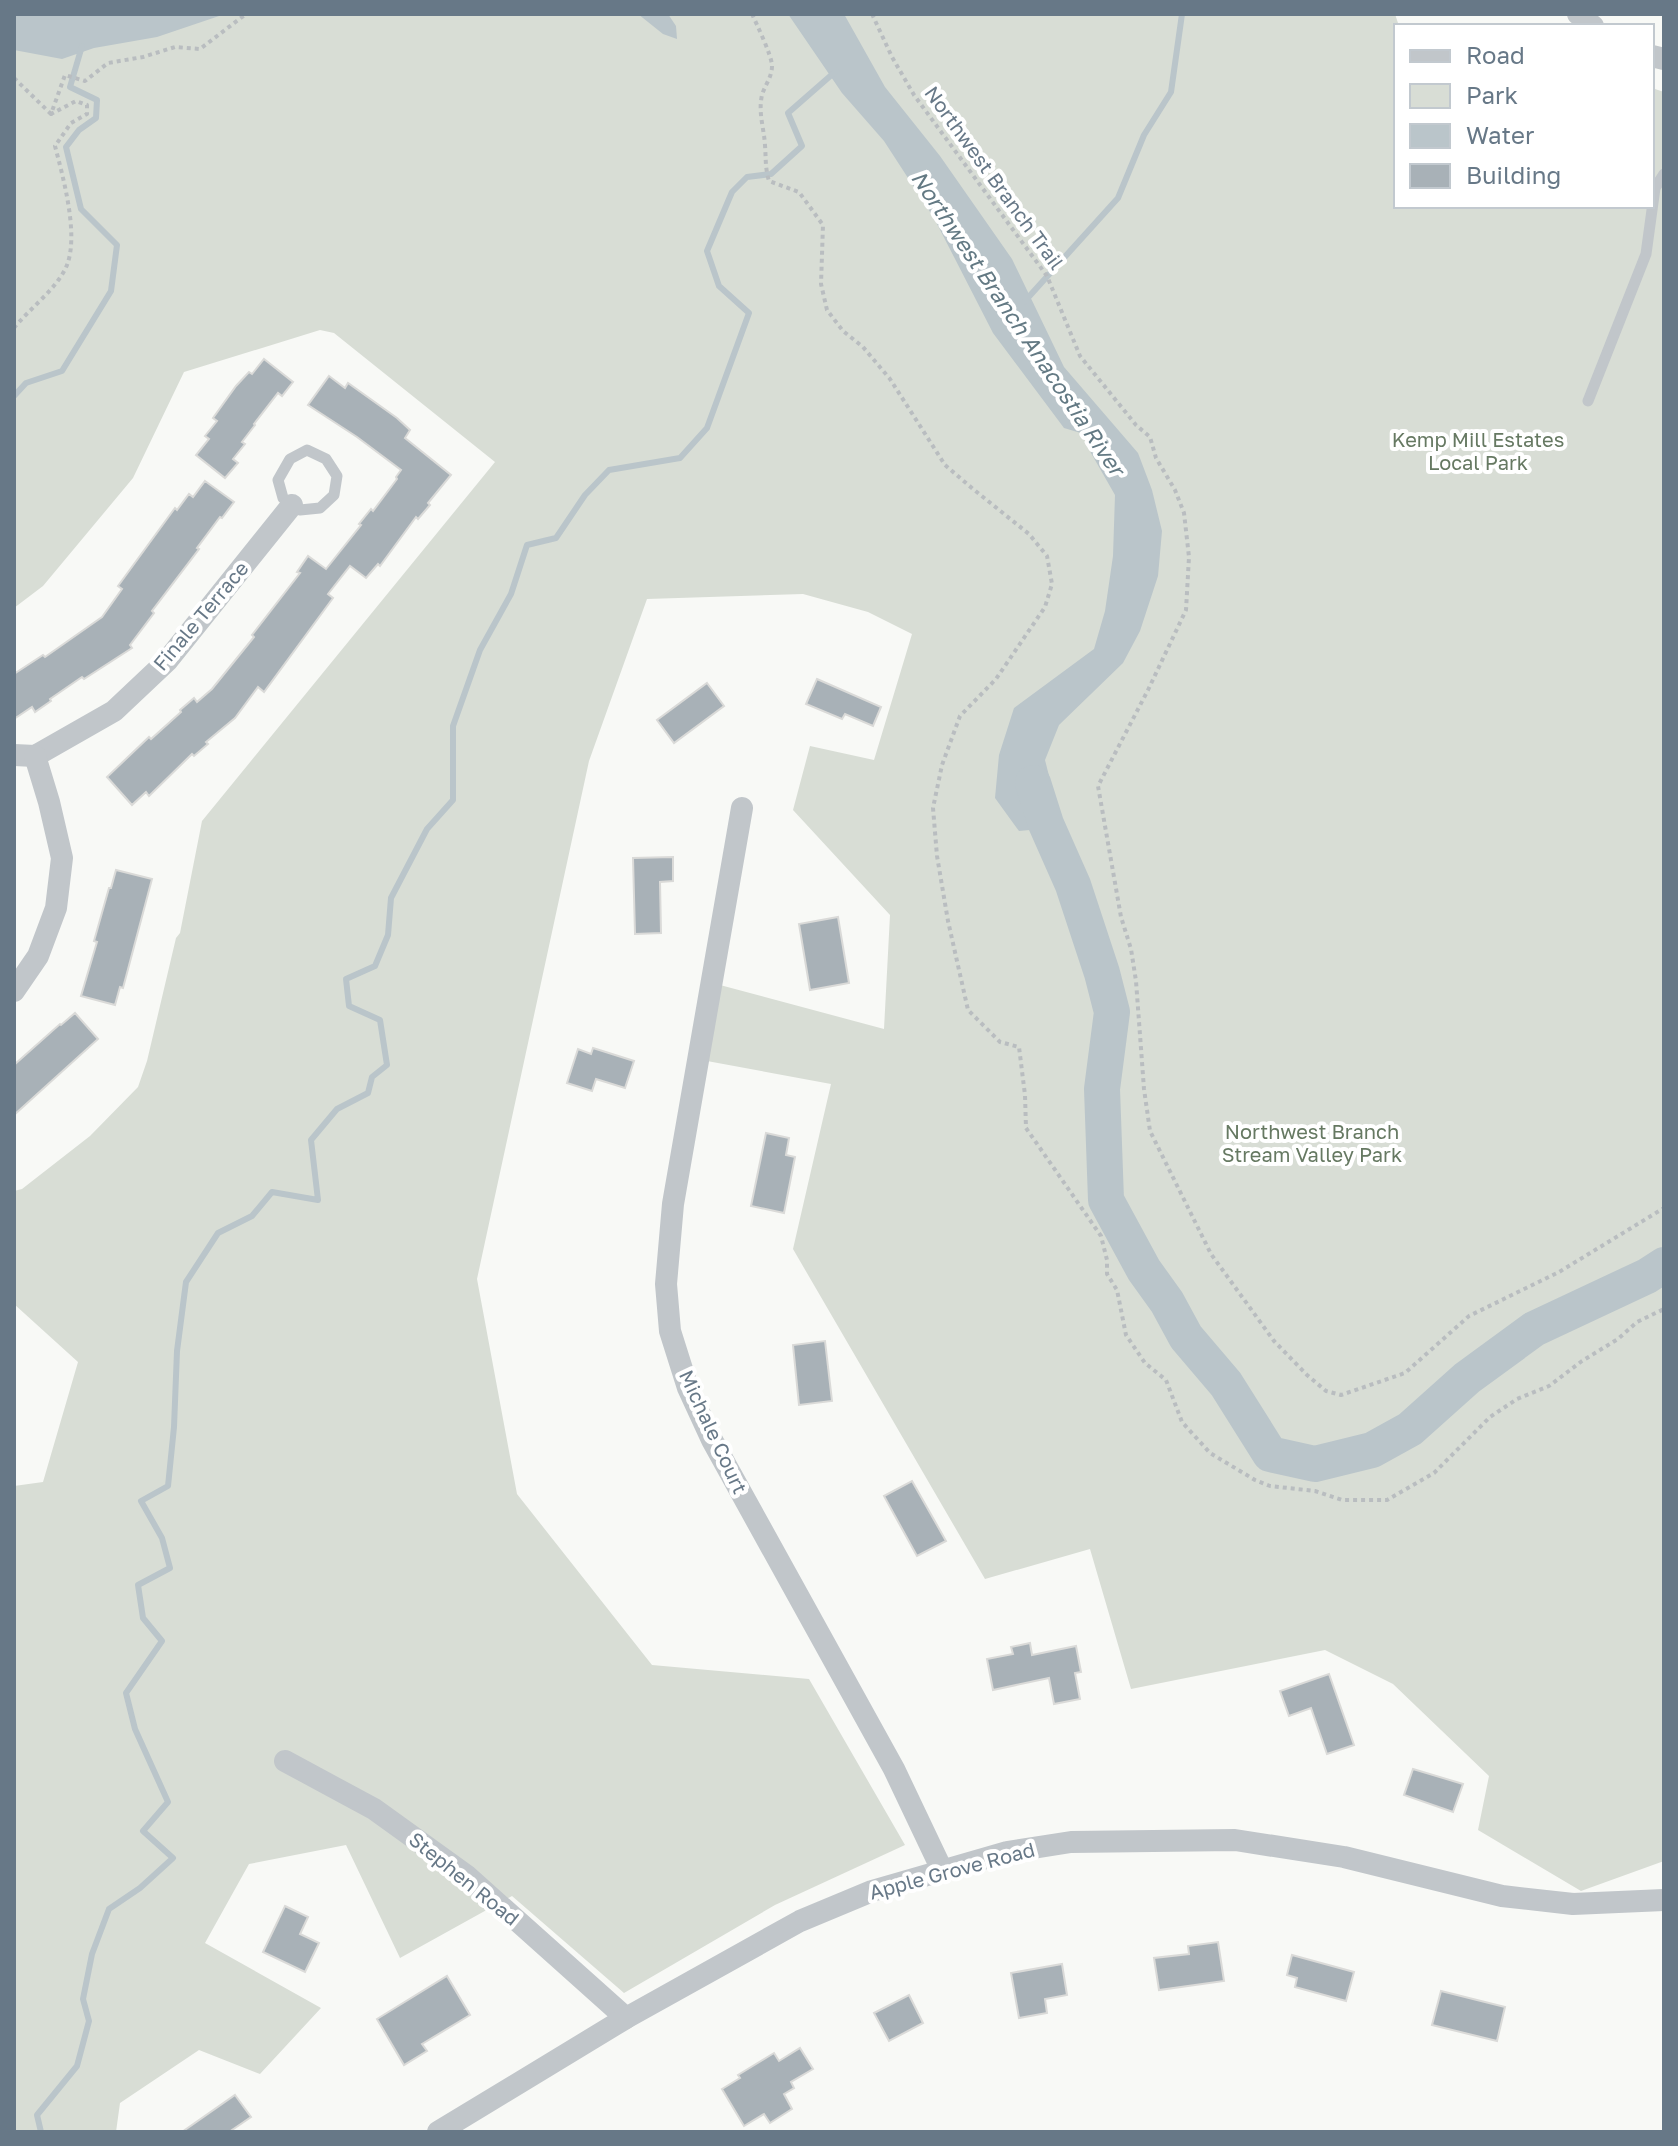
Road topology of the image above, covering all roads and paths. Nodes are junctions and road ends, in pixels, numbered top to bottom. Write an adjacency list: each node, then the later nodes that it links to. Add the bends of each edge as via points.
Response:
1 (246, 14): 5 (path, via 200,49 175,47 108,63 85,81 65,75)
2 (752, 14): 16 (path, via 772,64 760,119 767,175 769,181 799,192 823,225 821,284 827,310 890,379 945,465 1029,534 1047,556 1052,584 1045,607 996,679 960,716 942,765 933,808 939,869 968,1010 1000,1042 1019,1047 1026,1128 1101,1236 1126,1335 1145,1363 1166,1380 1182,1422 1210,1453 1270,1486 1342,1500 1387,1500 1434,1473 1490,1417 1549,1386 1637,1322)
3 (872, 14): 15 (path, Northwest Branch Trail, via 914,95 1047,276 1080,356 1150,437 1184,513 1189,557 1186,610 1098,786 1136,981 1150,1131 1211,1254 1274,1341 1326,1391 1341,1395 1405,1373 1469,1316 1559,1272)
4 (14, 78): 5 (path)
5 (51, 114): 9 (path, via 76,101 87,105 87,114 71,123 55,146 69,203 67,265)
6 (1664, 174): 7 (lane)
7 (1654, 195)
8 (1652, 208): 10 (lane, via 1646,254)
9 (14, 328)
10 (1588, 401)
11 (292, 505): 11 (lane, via 300,510 320,508 334,495 337,476 326,459 307,450 290,459 278,480 283,498); 12 (street, Finale Terrace, via 167,661 114,711)
12 (24, 756): 14 (street, via 49,802 62,858 56,908 38,956)
13 (742, 808): 18 (street, Michale Court, via 673,1204 666,1284 670,1331 712,1440 894,1769)
14 (14, 991)
15 (1664, 1208)
16 (1664, 1309)
17 (285, 1761): 20 (street, Stephen Road, via 374,1809 467,1876)
18 (942, 1870): 19 (street, Apple Grove Road, via 1071,1842 1235,1840 1344,1857 1502,1896 1573,1904); 20 (street, Apple Grove Road, via 800,1921)
19 (1664, 1900)
20 (626, 2018): 21 (street, Apple Grove Road)
21 (438, 2132)

